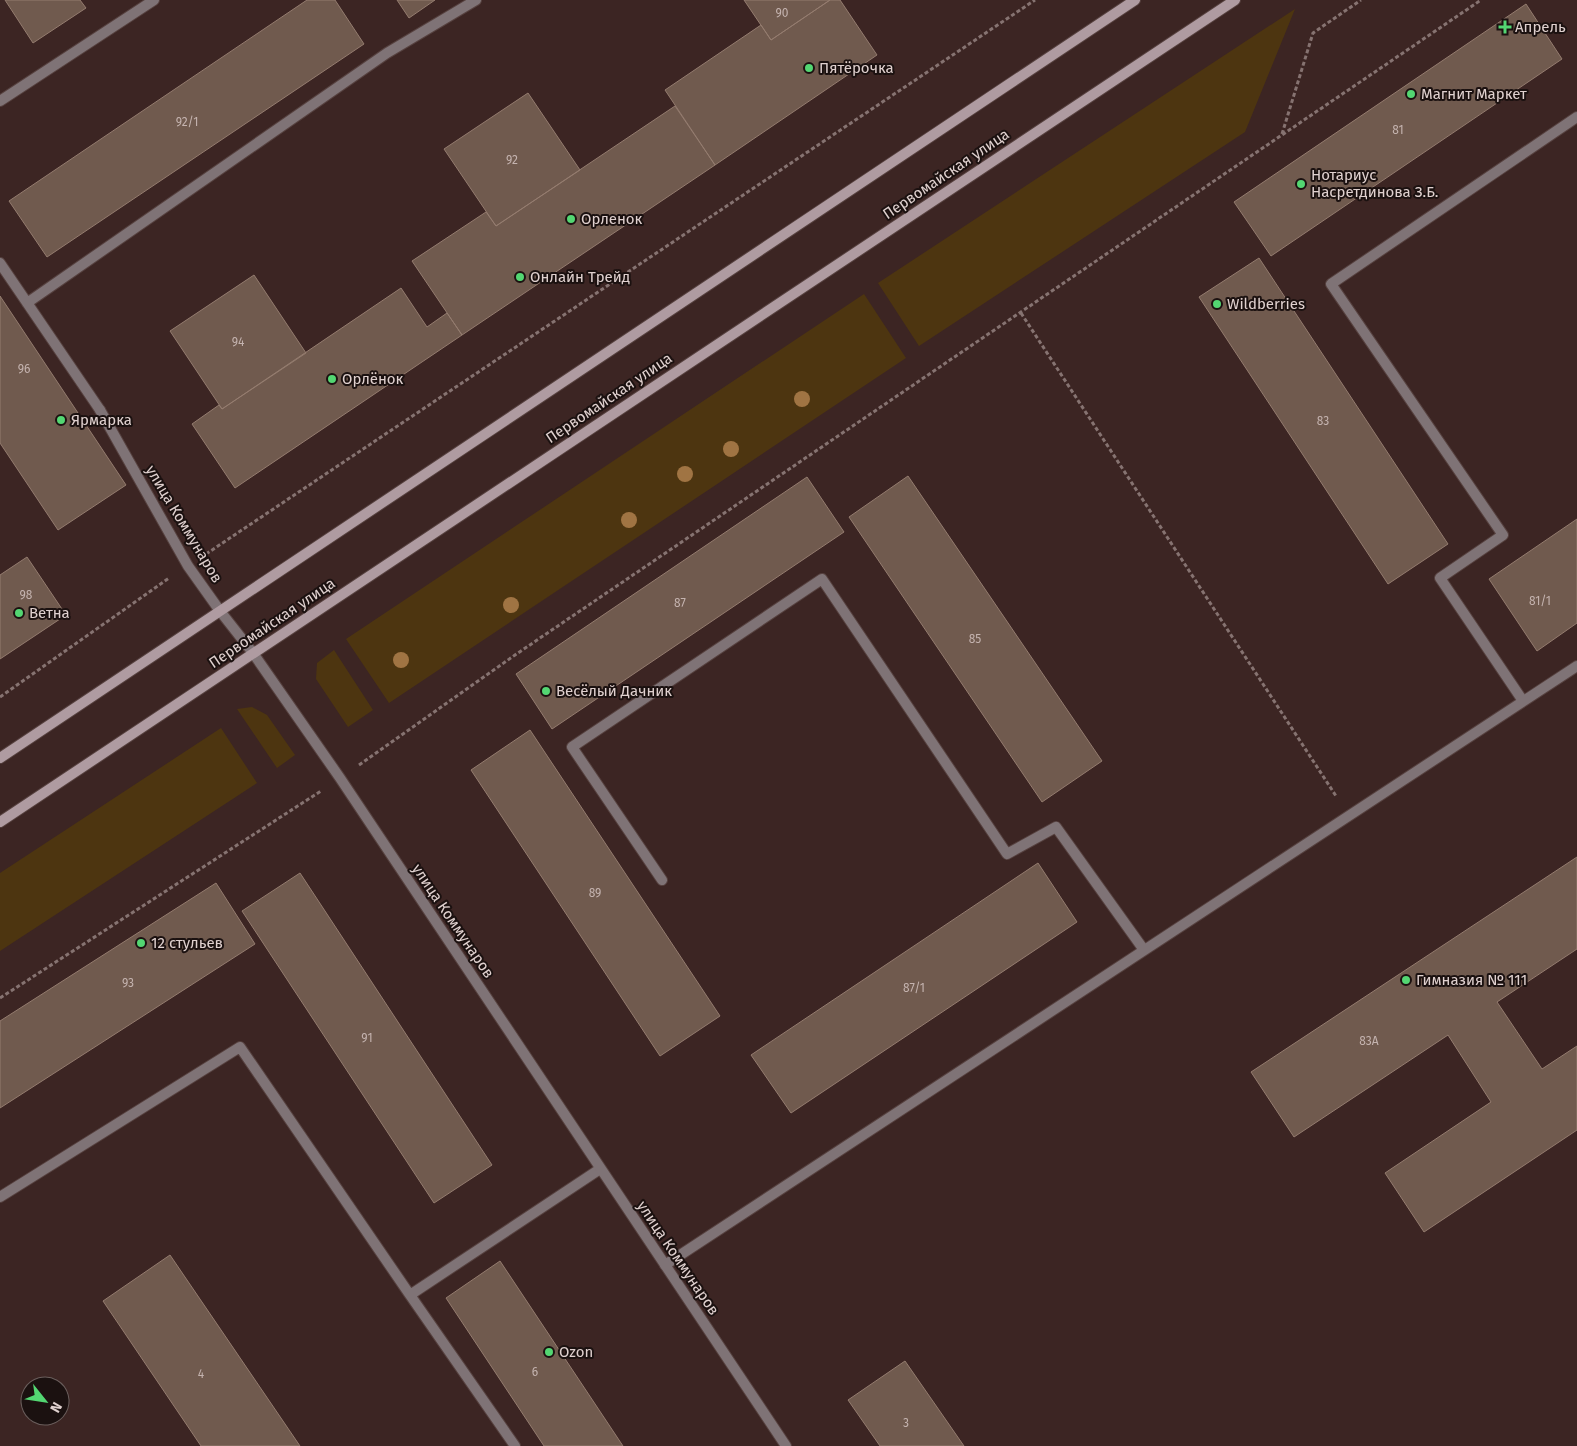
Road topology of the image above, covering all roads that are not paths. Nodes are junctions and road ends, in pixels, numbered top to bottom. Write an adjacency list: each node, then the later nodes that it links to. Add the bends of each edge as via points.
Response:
1 (154, 0): 5 (street)
2 (476, 0): 8 (street, via 386,53)
3 (1135, 0): 9 (main road)
4 (1235, 0): 10 (main road, Первомайская улица)
5 (0, 100)
6 (1577, 118): 12 (street, via 1332,284 1503,535 1440,578)
7 (0, 263): 8 (street, улица Коммунаров)
8 (26, 303): 9 (street, улица Коммунаров, via 100,410 188,566)
9 (220, 612): 10 (street, улица Коммунаров); 13 (main road)
10 (253, 653): 14 (main road, Первомайская улица); 17 (street, улица Коммунаров)
11 (1577, 666): 12 (street)
12 (1523, 701): 16 (street)
13 (0, 758)
14 (0, 822)
15 (662, 880): 16 (street, via 572,747 822,579 1007,854 1056,827)
16 (1144, 950): 19 (street)
17 (600, 1169): 19 (street, улица Коммунаров); 20 (street)
18 (0, 1197): 20 (street, via 240,1047)
19 (665, 1265): 22 (street, улица Коммунаров)
20 (410, 1295): 21 (street)
21 (515, 1446)
22 (786, 1446)

